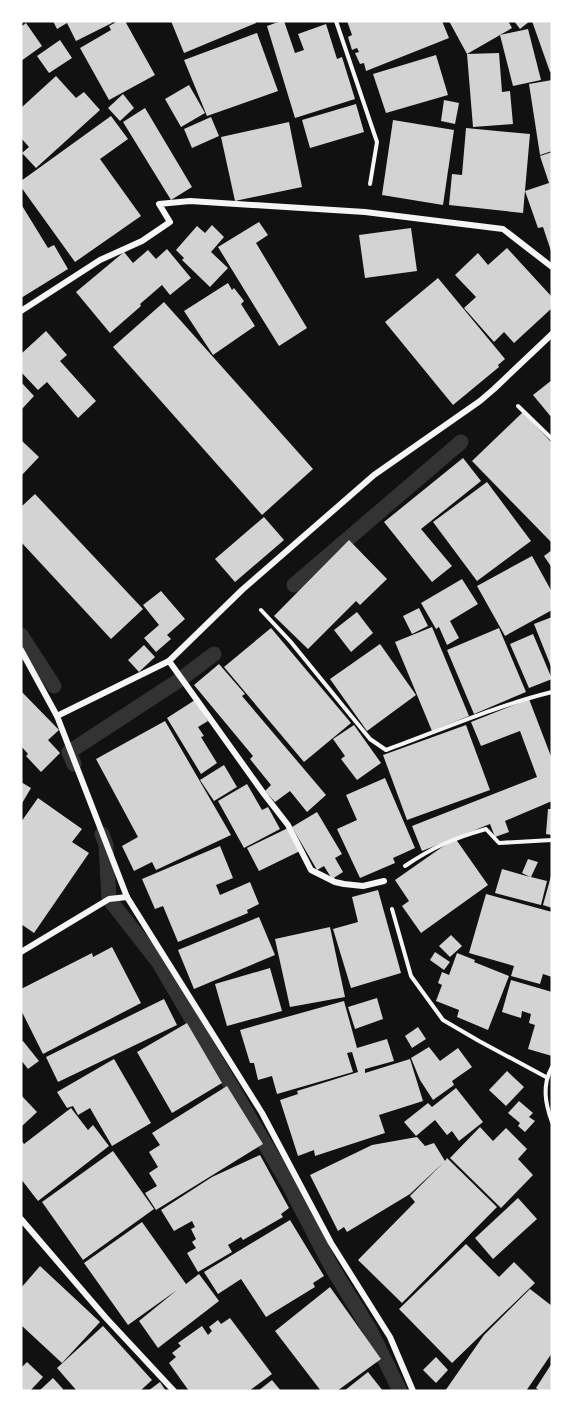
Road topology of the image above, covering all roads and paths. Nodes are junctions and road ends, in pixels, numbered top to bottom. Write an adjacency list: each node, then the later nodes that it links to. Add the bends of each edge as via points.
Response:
1 (336, 21): 2 (path, via 377,142)
2 (365, 212): 3 (street, via 503,229); 4 (street, via 190,201 159,204 171,222 142,241 100,260)
3 (552, 267)
4 (21, 311)
5 (552, 334): 6 (street)
6 (494, 389): 7 (path, via 512,400); 8 (street, via 374,476)
7 (552, 439)
8 (242, 590): 10 (street); 11 (path, via 290,641 370,739 386,750 495,708)
9 (21, 650): 12 (street)
10 (170, 661): 12 (street); 14 (street, via 288,825 311,870 345,884 363,886)
11 (552, 692)
12 (57, 716): 15 (street)
13 (552, 840): 14 (path, via 499,843 486,829 432,848)
14 (384, 881): 18 (path, via 411,976 442,1020)
15 (127, 897): 16 (street, via 109,899); 22 (street, via 262,1113 331,1243 390,1337)
16 (21, 952)
17 (552, 1067): 18 (path)
18 (546, 1077): 19 (path, via 546,1105)
19 (552, 1122)
20 (21, 1220): 21 (street)
21 (174, 1391)
22 (413, 1391)

